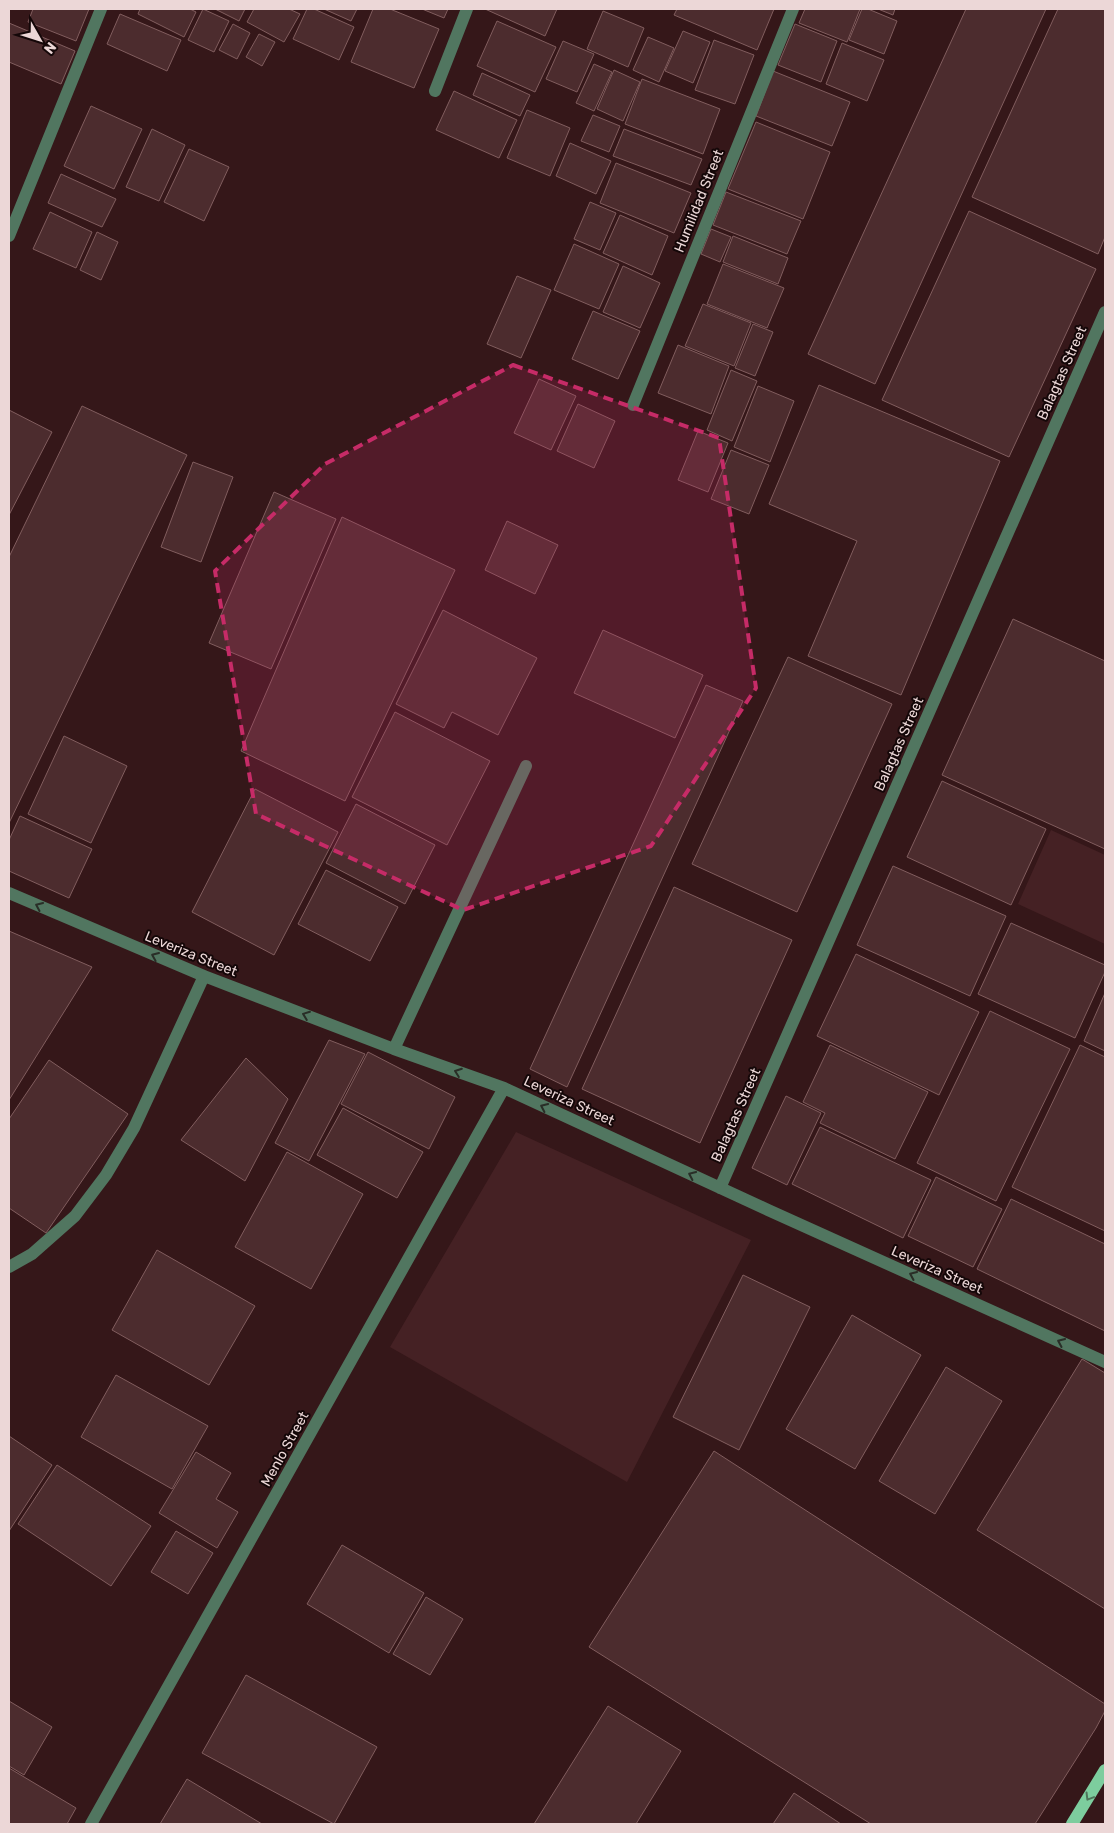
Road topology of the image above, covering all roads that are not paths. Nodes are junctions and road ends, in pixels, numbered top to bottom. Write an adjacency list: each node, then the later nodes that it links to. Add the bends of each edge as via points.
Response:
1 (101, 9): 5 (street)
2 (467, 9): 4 (street)
3 (793, 9): 7 (street, Humilidad Street)
4 (435, 91)
5 (9, 236)
6 (1105, 312): 13 (street, Balagtas Street)
7 (632, 405)
8 (526, 766): 11 (street)
9 (9, 893): 10 (street, Leveriza Street, one-way to 9)
10 (204, 976): 11 (street, Leveriza Street, one-way to 10); 14 (street, via 134,1128 106,1175 76,1216 32,1254)
11 (394, 1049): 12 (street, Leveriza Street, one-way to 11)
12 (504, 1088): 13 (street, Leveriza Street, one-way to 12); 17 (street, Menlo Street)
13 (720, 1188): 15 (street, Leveriza Street, one-way to 13)
14 (9, 1267)
15 (1105, 1362)
16 (1105, 1770): 18 (main road, one-way to 18)
17 (91, 1824)
18 (1072, 1824)

